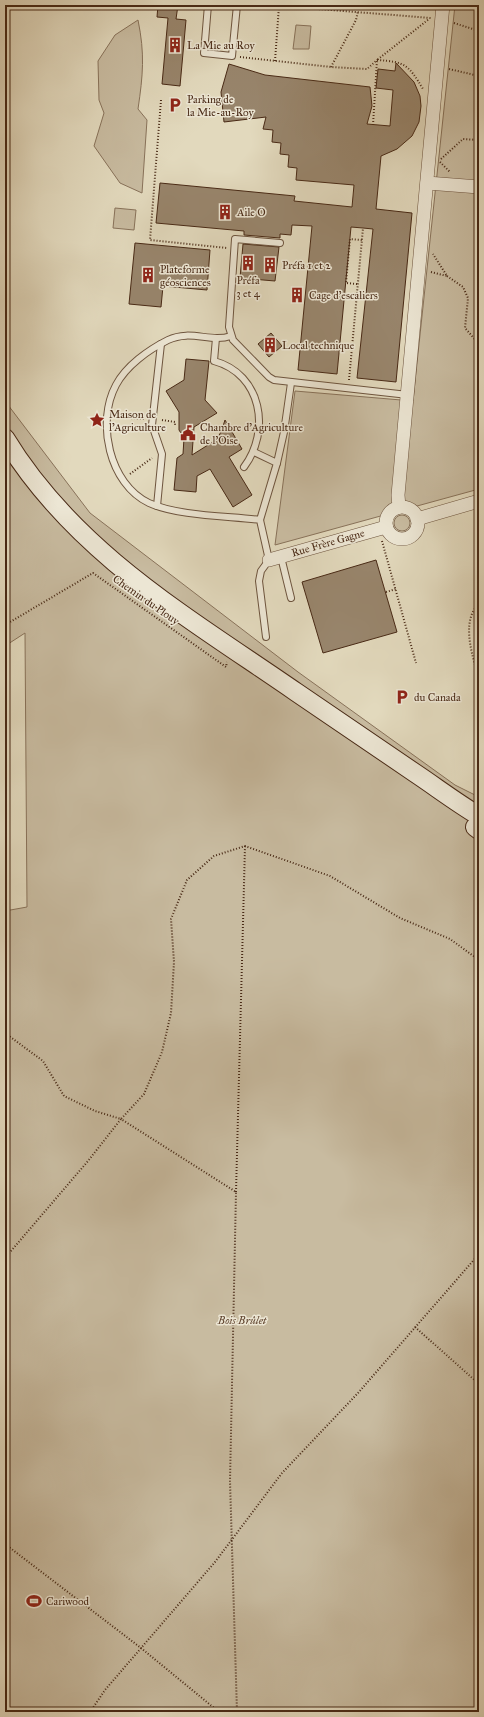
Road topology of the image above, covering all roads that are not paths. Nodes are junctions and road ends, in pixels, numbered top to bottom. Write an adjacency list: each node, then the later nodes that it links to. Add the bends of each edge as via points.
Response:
1 (208, 5): 2 (lane, via 204,53 232,56)
2 (237, 5)
3 (443, 5): 4 (street, via 436,18 437,66)
4 (427, 183): 5 (street); 11 (street)
5 (479, 188)
6 (280, 243): 7 (lane, via 235,239)
7 (230, 336): 8 (lane); 10 (lane, via 269,377 279,382)
8 (216, 338): 9 (lane, via 188,334); 13 (lane, via 214,361 240,374 256,400 260,428)
9 (161, 344): 18 (lane, via 153,419 155,437 161,451); 18 (lane, via 142,357 120,378 112,392 107,417 111,453 123,479 138,496)
10 (291, 383): 11 (lane); 15 (lane)
11 (408, 395): 19 (street)
12 (5, 438): 26 (main road, via 29,476 48,499 87,540 117,565)
13 (254, 452): 15 (lane); 16 (lane)
14 (5, 460): 26 (main road, via 40,507 78,547 119,581)
15 (277, 463): 21 (lane)
16 (244, 467)
17 (479, 501): 20 (street)
18 (157, 506): 21 (lane)
19 (399, 507): 20 (street, via 411,510); 22 (street, via 389,514)
20 (417, 519): 22 (street, via 414,532 405,538 393,536)
21 (260, 520): 23 (lane)
22 (386, 527): 23 (street, Rue Frère Gagne)
23 (275, 558): 24 (lane); 25 (lane, via 261,571 259,581)
24 (291, 598)
25 (266, 637)
26 (478, 826)

